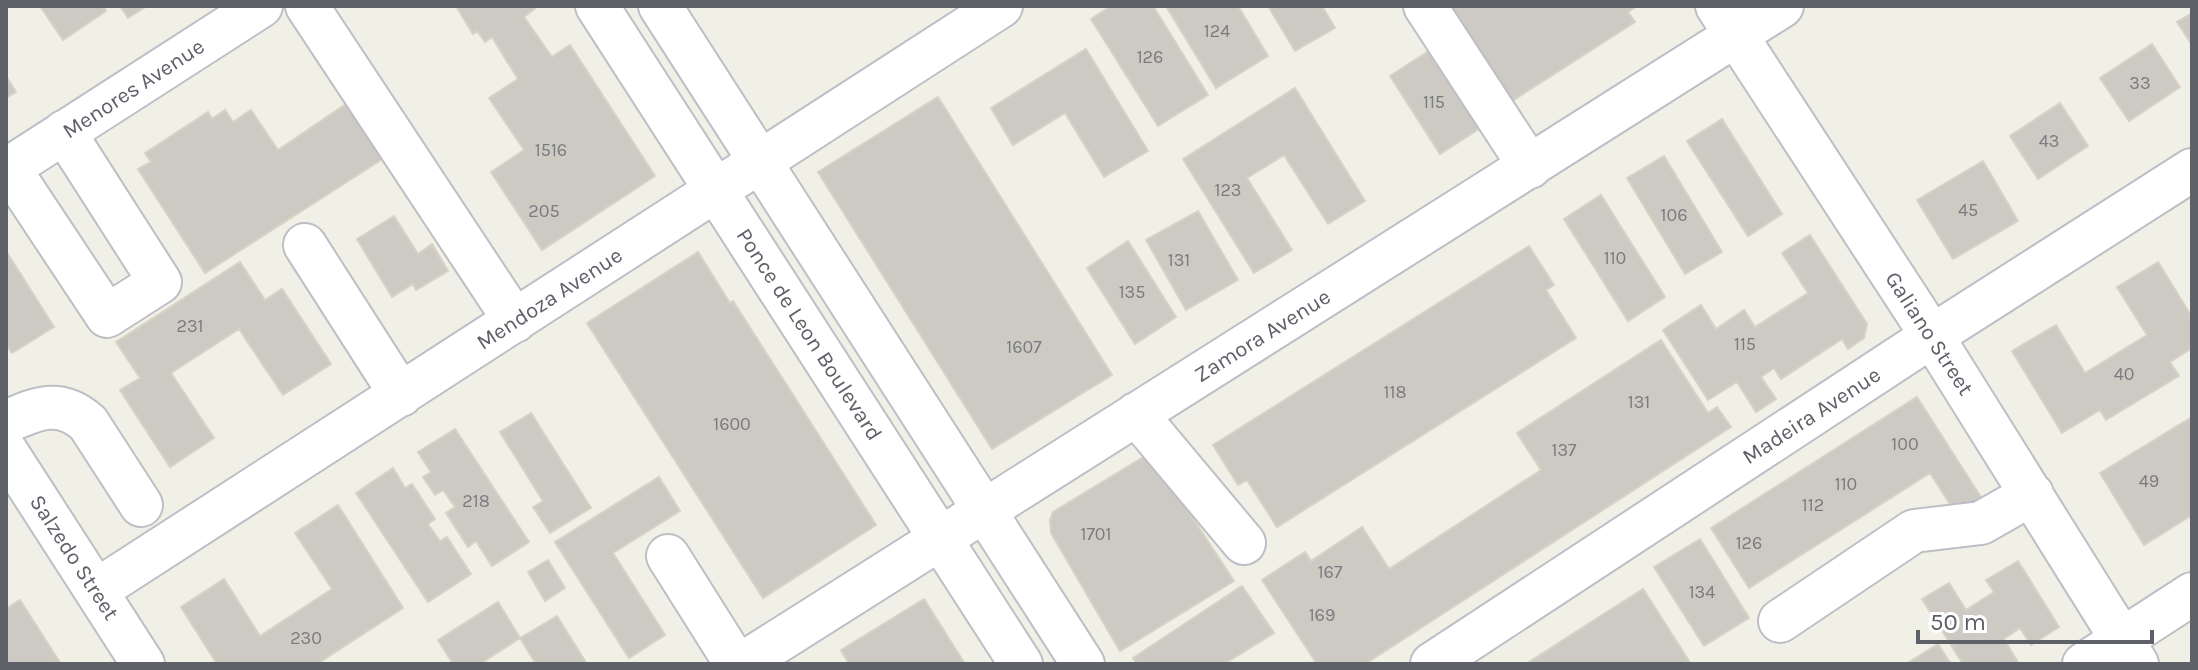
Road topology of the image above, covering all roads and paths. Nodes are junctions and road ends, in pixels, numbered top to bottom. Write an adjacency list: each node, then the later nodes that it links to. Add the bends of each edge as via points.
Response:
1 (261, 6): 9 (street, Menores Avenue)
2 (307, 6): 16 (street)
3 (597, 6): 14 (street, Ponce de Leon Boulevard)
4 (660, 6): 10 (street)
5 (1001, 6): 10 (street, Mendoza Avenue)
6 (1425, 6): 11 (street)
7 (1782, 6): 8 (street, Zamora Avenue)
8 (1726, 21): 11 (street, Zamora Avenue); 17 (street, Galiano Street)
9 (64, 132): 12 (street, Menores Avenue); 12 (street, via 160,282 107,316)
10 (761, 160): 14 (street, Mendoza Avenue); 24 (street)
11 (1530, 167): 19 (street, Zamora Avenue)
12 (8, 169)
13 (2192, 170): 17 (street, Madeira Avenue)
14 (717, 188): 16 (street, Mendoza Avenue); 25 (street, Ponce de Leon Boulevard)
15 (305, 245): 18 (street)
16 (515, 321): 18 (street, Mendoza Avenue)
17 (1932, 336): 22 (street, Galiano Street); 36 (street, Madeira Avenue)
18 (401, 395): 28 (street, Mendoza Avenue)
19 (1136, 414): 24 (street, Zamora Avenue); 26 (street)
20 (6, 422): 23 (street, via 44,407 77,412)
21 (6, 451): 28 (street, Salzedo Street)
22 (2032, 494): 30 (street, via 1981,523 1914,531); 31 (street, Galiano Street)
23 (141, 505)
24 (984, 510): 25 (street, Zamora Avenue); 35 (street)
25 (941, 537): 32 (street, Zamora Avenue); 34 (street, Ponce de Leon Boulevard)
26 (1244, 543)
27 (668, 556): 32 (street)
28 (97, 590): 33 (street, Salzedo Street)
29 (2192, 594): 31 (street)
30 (1780, 621)
31 (2130, 652): 37 (street)
32 (755, 660)
33 (143, 664)
34 (1021, 664)
35 (1083, 664)
36 (1432, 664)
37 (2084, 664)

